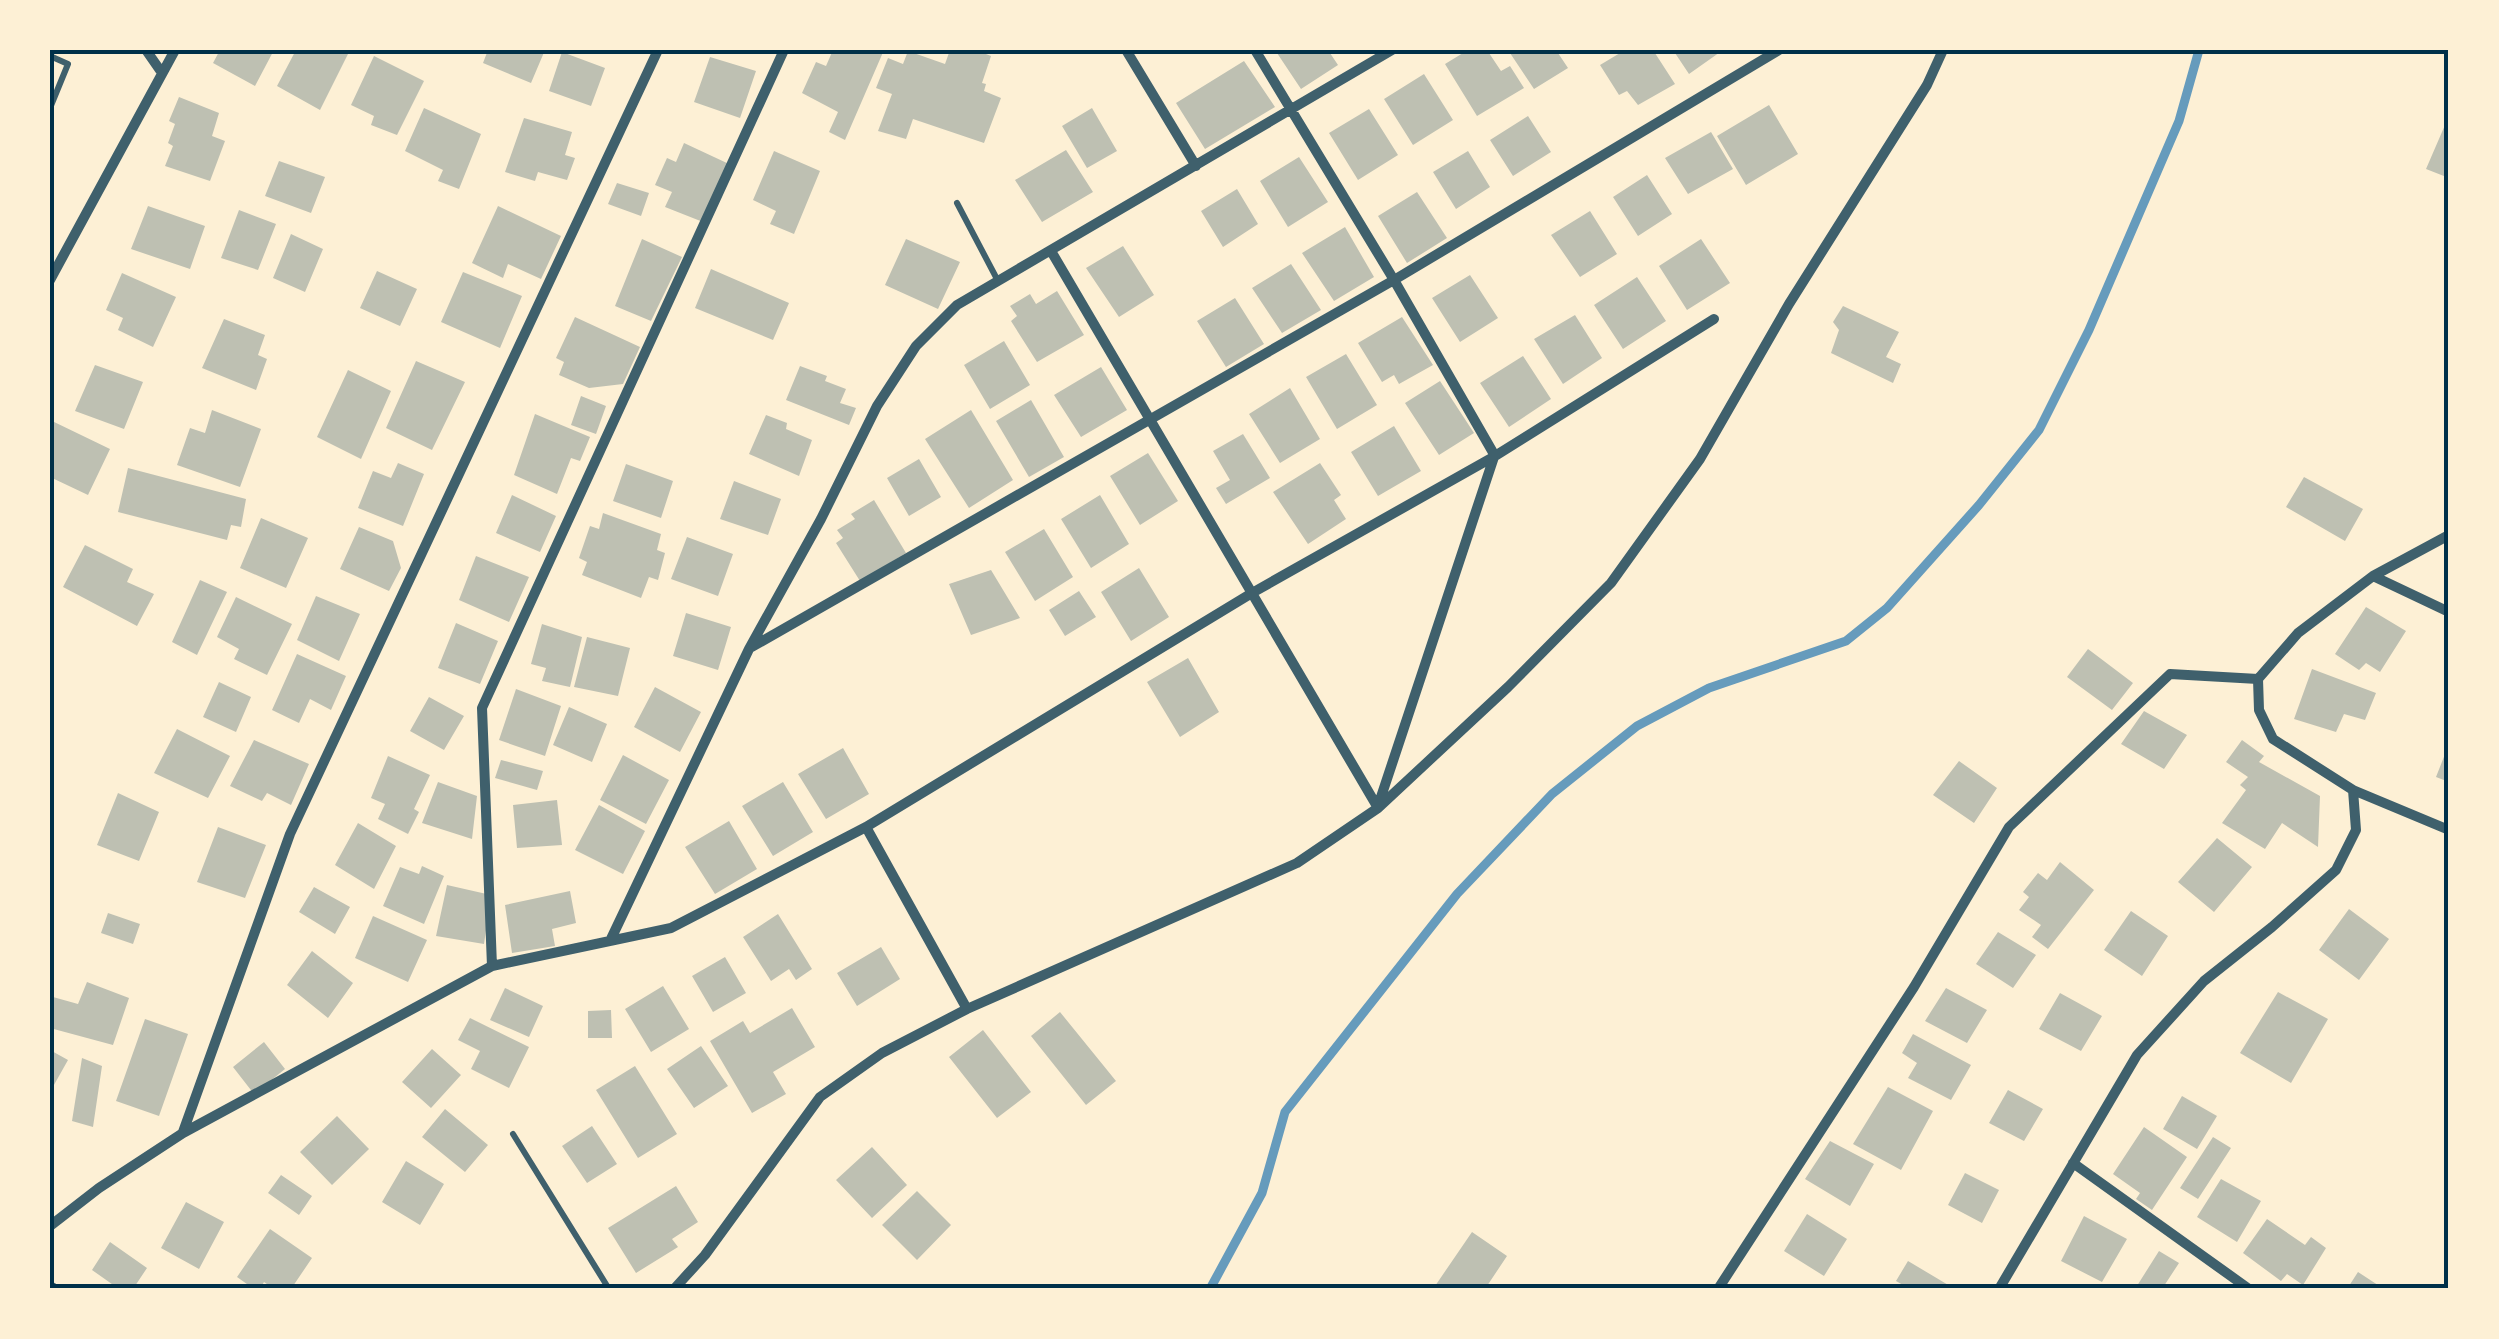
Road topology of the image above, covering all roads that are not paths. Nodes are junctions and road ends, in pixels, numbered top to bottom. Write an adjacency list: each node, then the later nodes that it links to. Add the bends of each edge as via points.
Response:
1 (146, 50): 11 (street)
2 (175, 50): 11 (street)
3 (658, 50): 36 (street, via 290,834)
4 (784, 50): 34 (street, via 482,708)
5 (1126, 50): 14 (street)
6 (1255, 50): 13 (street)
7 (1392, 50): 13 (street)
8 (1779, 50): 18 (street)
9 (1943, 50): 30 (street, via 1700,459 1611,583)
10 (50, 56): 12 (lane, via 68,64)
11 (162, 73): 17 (street)
12 (50, 108)
13 (1290, 111): 14 (street); 18 (street)
14 (1196, 166): 16 (street)
15 (957, 203): 19 (lane)
16 (1051, 251): 19 (street); 21 (street)
17 (50, 280)
18 (1394, 280): 21 (street); 22 (street)
19 (998, 282): 27 (street, via 957,306 916,346 877,406)
20 (1714, 319): 22 (street)
21 (1150, 420): 25 (street); 27 (street)
22 (1495, 456): 25 (street); 30 (street)
23 (2449, 536): 24 (street)
24 (2373, 576): 26 (street); 28 (street, via 2298,634)
25 (1252, 594): 30 (street); 31 (street)
26 (2449, 612)
27 (749, 649): 33 (street)
28 (2258, 679): 29 (street, via 2259,710 2273,739); 42 (street, via 2170,674 2010,826)
29 (2353, 790): 32 (street); 38 (street, via 2356,830 2336,870 2204,981 2136,1054)
30 (1378, 808): 35 (street, via 1297,863)
31 (866, 827): 33 (street, via 671,928); 35 (street)
32 (2449, 830)
33 (610, 942): 34 (street)
34 (492, 966): 36 (street)
35 (967, 1009): 41 (street, via 882,1052 820,1097)
36 (183, 1134): 39 (street)
37 (513, 1134): 40 (lane)
38 (2073, 1163): 43 (street); 44 (street)
39 (50, 1226)
40 (609, 1289)
41 (674, 1289)
42 (1718, 1289)
43 (1999, 1289)
44 (2249, 1289)

